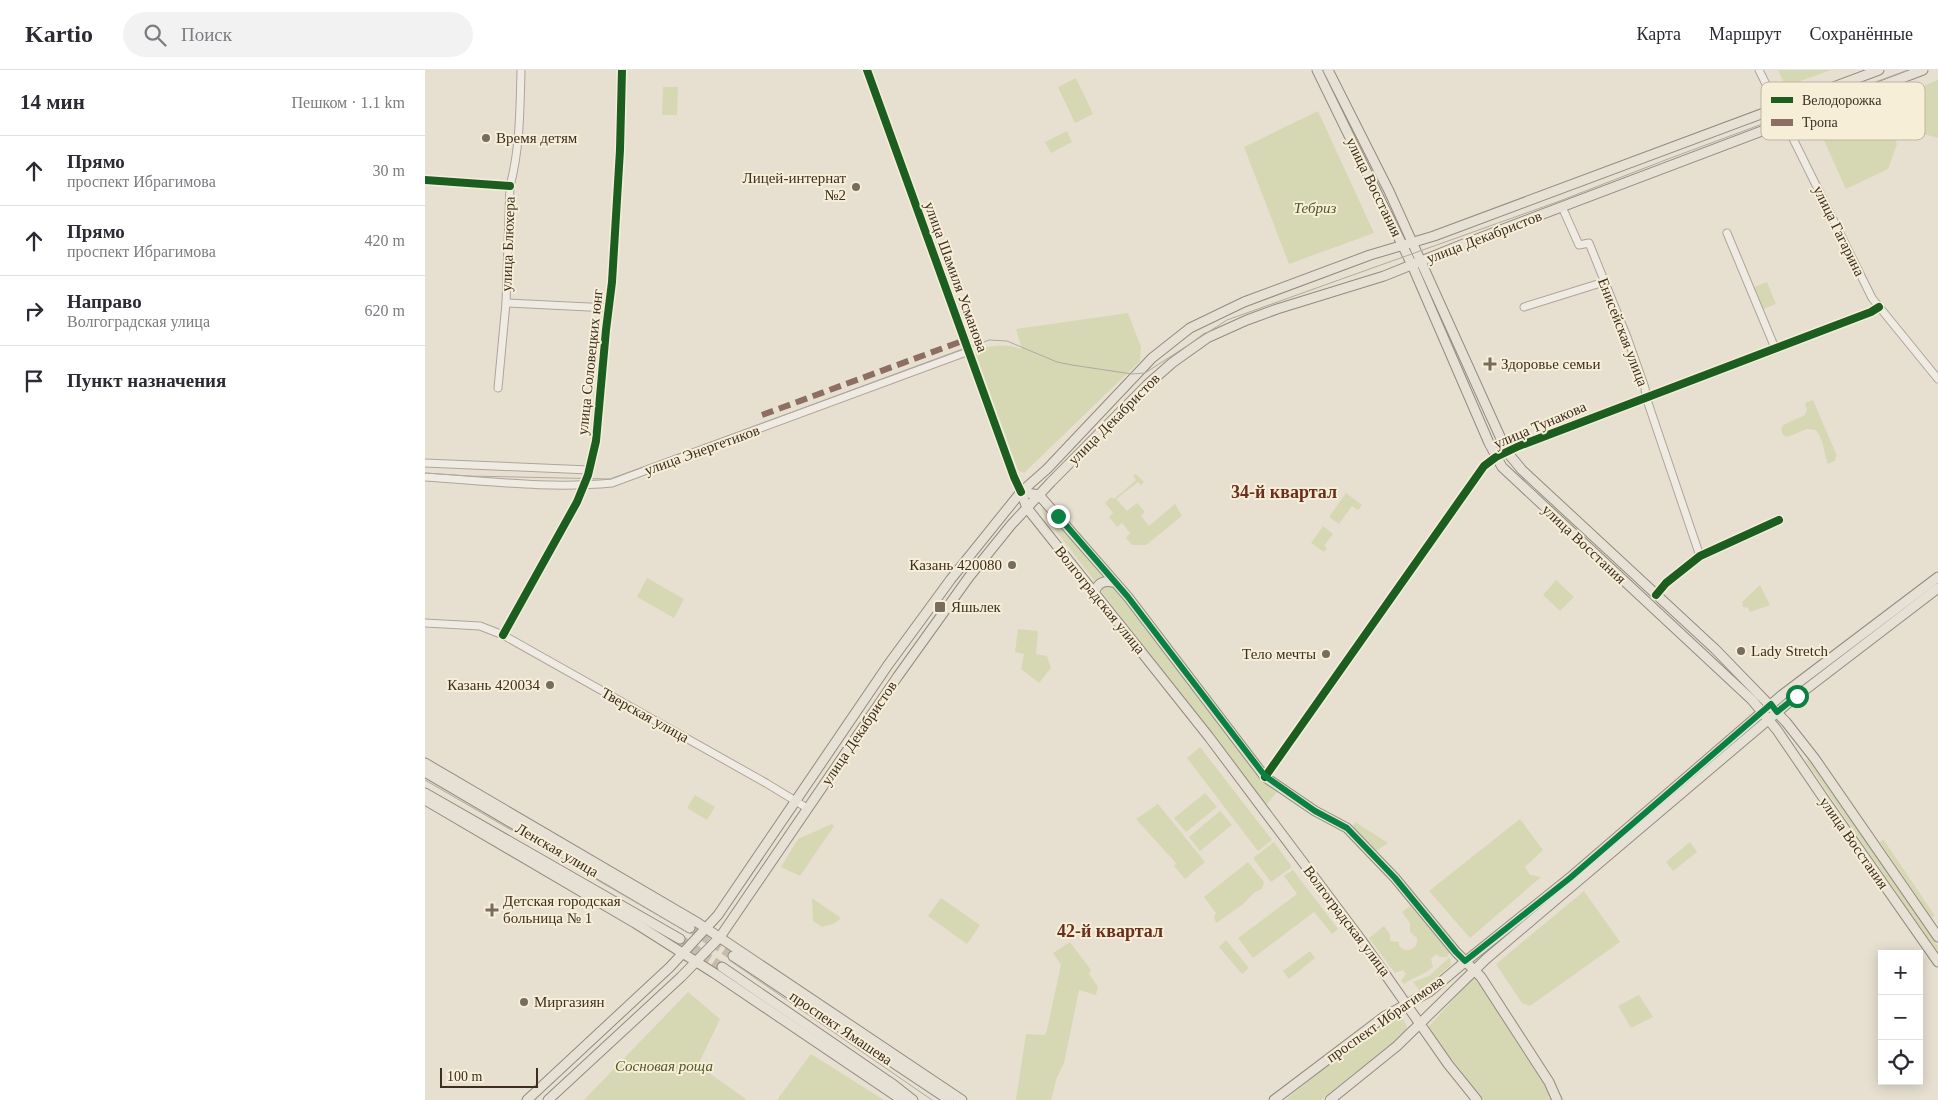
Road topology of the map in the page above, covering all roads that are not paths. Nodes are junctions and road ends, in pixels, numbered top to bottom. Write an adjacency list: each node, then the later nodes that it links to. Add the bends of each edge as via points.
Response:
1 (521, 70): 16 (street, улица Блюхера, via 520,117)
2 (622, 70): 27 (street, улица Соловецких юнг)
3 (867, 70): 29 (street, улица Шамиля Усманова)
4 (1317, 70): 20 (main road, улица Восстания)
5 (1328, 70): 19 (main road, улица Восстания)
6 (1759, 70): 9 (street, улица Гагарина)
7 (1879, 70): 10 (main road, улица Декабристов)
8 (1923, 70): 11 (main road, улица Декабристов)
9 (1765, 82)
10 (1847, 82)
11 (1892, 82)
12 (1761, 114): 19 (main road, улица Декабристов)
13 (1761, 132): 17 (main road, улица Декабристов)
14 (1793, 140): 26 (street, улица Гагарина)
15 (425, 180): 16 (street)
16 (510, 186): 24 (street, улица Блюхера)
17 (1562, 207): 21 (main road, улица Декабристов); 23 (street, Енисейская улица, via 1579,245 1589,243)
18 (1727, 233): 28 (street)
19 (1412, 242): 20 (main road, улица Декабристов); 21 (main road, улица Восстания)
20 (1402, 245): 22 (main road, улица Восстания); 39 (main road, улица Декабристов, via 1243,302 1190,328 1152,358 1047,469)
21 (1421, 261): 22 (main road, улица Декабристов); 33 (main road, улица Восстания)
22 (1412, 265): 34 (main road, улица Восстания); 40 (main road, улица Декабристов, via 1277,309 1207,338 1161,372)
23 (1604, 282): 25 (street); 32 (street, Енисейская улица, via 1638,365)
24 (506, 303): 27 (street); 31 (street, улица Блюхера)
25 (1524, 307)
26 (1879, 307): 28 (street, улица Тунакова); 30 (street, улица Гагарина)
27 (609, 308): 36 (street, улица Соловецких юнг, via 598,424)
28 (1775, 348): 32 (street, улица Тунакова)
29 (969, 351): 38 (street, улица Энергетиков, via 612,483); 39 (street, улица Шамиля Усманова)
30 (1938, 379)
31 (498, 388)
32 (1646, 397): 33 (street, улица Тунакова); 43 (street, Енисейская улица)
33 (1507, 452): 34 (street, улица Тунакова); 48 (main road, улица Восстания, via 1522,470)
34 (1496, 457): 52 (main road, улица Восстания); 59 (street, улица Тунакова, via 1483,467)
35 (425, 463): 36 (street)
36 (589, 470): 38 (street, улица Соловецких юнг)
37 (425, 477): 38 (street, улица Энергетиков)
38 (584, 486): 50 (street, улица Соловецких юнг)
39 (1021, 492): 40 (main road); 41 (main road, Волгоградская улица); 62 (main road, улица Декабристов, via 888,665)
40 (1039, 495): 41 (main road, улица Декабристов); 45 (main road, Волгоградская улица)
41 (1027, 508): 47 (main road, Волгоградская улица); 63 (main road, улица Декабристов, via 969,577)
42 (1779, 520): 43 (street)
43 (1700, 556): 48 (street)
44 (1938, 578): 51 (main road, проспект Ибрагимова)
45 (1113, 582): 47 (main road, via 1100,583); 59 (main road, Волгоградская улица, via 1128,597)
46 (1938, 588): 53 (main road, проспект Ибрагимова)
47 (1094, 593): 76 (main road, Волгоградская улица, via 1209,737)
48 (1656, 595): 51 (main road, улица Восстания)
49 (425, 623): 50 (street, Тверская улица, via 480,626)
50 (503, 636): 62 (street, Тверская улица)
51 (1771, 704): 52 (main road, проспект Ибрагимова); 53 (main road, улица Восстания)
52 (1762, 712): 54 (main road, улица Восстания); 71 (main road, проспект Ибрагимова, via 1570,878)
53 (1777, 712): 54 (main road, проспект Ибрагимова); 55 (main road, улица Восстания)
54 (1769, 720): 57 (main road, улица Восстания); 75 (main road, проспект Ибрагимова)
55 (1815, 759): 57 (main road, via 1804,759 1801,762); 66 (main road, улица Восстания)
56 (425, 763): 65 (main road)
57 (1803, 769): 73 (main road, улица Восстания)
58 (425, 772): 64 (main road, Ленская улица)
59 (1265, 776): 71 (main road, Волгоградская улица, via 1315,811 1347,828 1395,878)
60 (425, 793): 68 (main road, Ленская улица)
61 (425, 800): 69 (main road)
62 (796, 802): 63 (street, Тверская улица); 65 (main road, улица Декабристов)
63 (807, 808): 67 (main road, улица Декабристов)
64 (690, 928)
65 (707, 929): 67 (main road); 69 (main road, улица Декабристов)
66 (1936, 931)
67 (720, 937): 72 (main road, улица Декабристов); 83 (main road)
68 (680, 939)
69 (684, 954): 72 (main road); 78 (main road, улица Декабристов)
70 (733, 956): 82 (main road, проспект Ямашева)
71 (1465, 961): 75 (main road, Волгоградская улица); 76 (main road, проспект Ибрагимова, via 1429,992)
72 (696, 962): 79 (main road, улица Декабристов); 80 (main road)
73 (1938, 962)
74 (722, 967): 81 (main road, проспект Ямашева)
75 (1475, 971): 77 (main road, проспект Ибрагимова); 87 (main road, Волгоградская улица, via 1549,1082)
76 (1407, 1004): 77 (main road, Волгоградская улица); 84 (main road, проспект Ибрагимова, via 1385,1016)
77 (1420, 1024): 85 (main road, проспект Ибрагимова); 86 (main road, Волгоградская улица)
78 (527, 1100)
79 (548, 1100)
80 (901, 1100)
81 (913, 1100)
82 (949, 1100)
83 (962, 1100)
84 (1275, 1100)
85 (1330, 1100)
86 (1477, 1100)
87 (1557, 1100)

